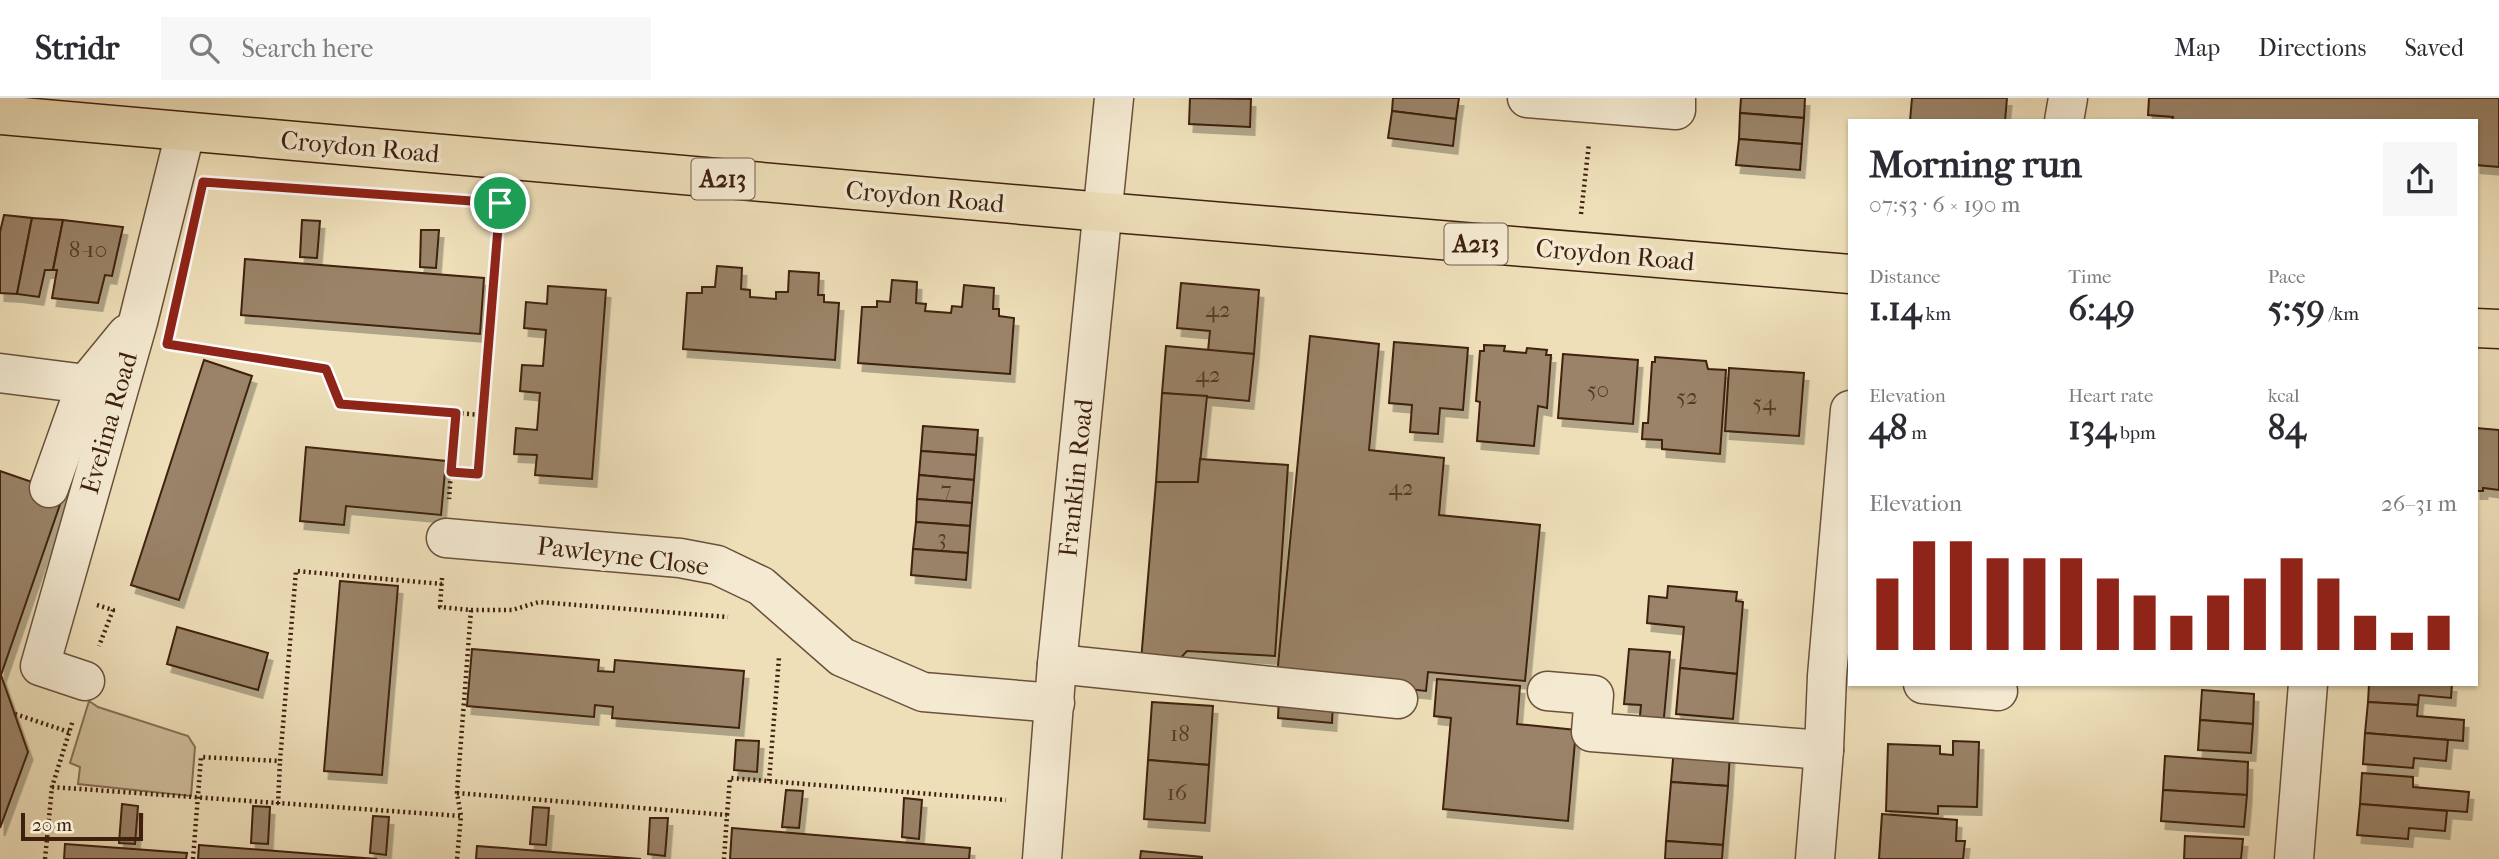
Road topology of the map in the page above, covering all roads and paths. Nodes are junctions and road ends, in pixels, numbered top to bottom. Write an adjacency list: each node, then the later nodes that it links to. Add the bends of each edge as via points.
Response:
1 (1114, 98): 10 (street, Franklin Road)
2 (1527, 98): 5 (street)
3 (1676, 98): 5 (street, via 1676,110)
4 (2068, 98): 7 (street)
5 (1592, 103): 11 (path)
6 (0, 115): 8 (main road, Croydon Road / A213)
7 (2064, 119)
8 (185, 133): 10 (main road, Croydon Road / A213); 15 (street, Evelina Road)
9 (203, 182): 19 (path, via 500,203)
10 (1103, 212): 11 (main road, Croydon Road / A213); 29 (street, Franklin Road)
11 (1577, 253): 12 (main road, Croydon Road / A213)
12 (1848, 274)
13 (2478, 328): 14 (main road)
14 (2499, 329)
15 (152, 333): 17 (street); 18 (path, via 326,369 340,404); 31 (street, Evelina Road, via 40,666)
16 (0, 373): 17 (street)
17 (86, 384): 22 (street)
18 (456, 413): 19 (path); 21 (path)
19 (482, 415): 21 (path, via 478,474)
20 (1848, 454): 30 (street)
21 (451, 472): 23 (path)
22 (49, 488)
23 (446, 538): 24 (path); 37 (street, Pawleyne Close, via 717,565 761,586 842,657 923,692)
24 (442, 584): 26 (path, via 440,607); 41 (path, via 296,571)
25 (92, 603): 31 (path, via 113,610)
26 (471, 610): 27 (path, via 512,610 539,602); 44 (path)
27 (741, 618)
28 (779, 657): 42 (path)
29 (1057, 664): 36 (street); 37 (street, Franklin Road)
30 (1838, 677): 40 (street)
31 (85, 681): 39 (path)
32 (1944, 686): 35 (street)
33 (2308, 686): 56 (street)
34 (1547, 691): 40 (street, via 1594,695 1591,732)
35 (1998, 691)
36 (1398, 699)
37 (1055, 703): 54 (street, Franklin Road)
38 (15, 715): 39 (path)
39 (69, 732): 43 (path)
40 (1824, 750): 55 (street)
41 (280, 761): 45 (path, via 201,757); 47 (path)
42 (769, 781): 46 (path); 48 (path, via 730,778)
43 (52, 787): 45 (path); 50 (path)
44 (457, 793): 48 (path); 49 (path)
45 (198, 798): 47 (path); 51 (path)
46 (1011, 800)
47 (278, 804): 49 (path)
48 (727, 815): 53 (path)
49 (461, 816): 52 (path)
50 (45, 859)
51 (193, 859)
52 (457, 859)
53 (724, 859)
54 (1042, 859)
55 (1815, 859)
56 (2294, 859)

